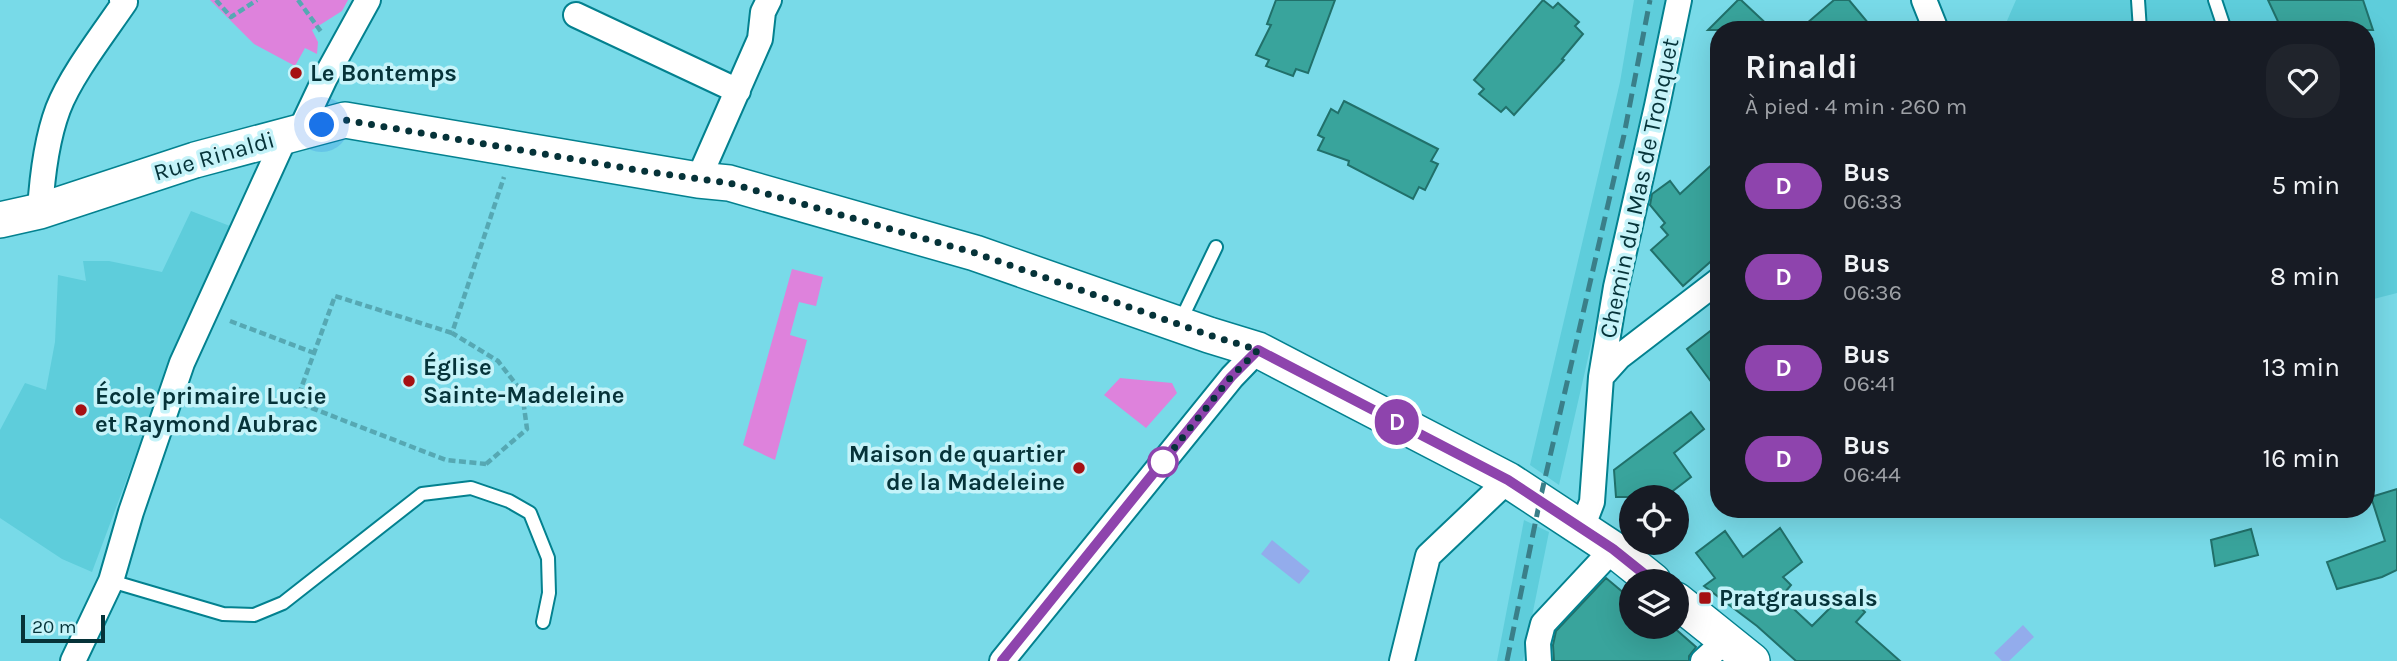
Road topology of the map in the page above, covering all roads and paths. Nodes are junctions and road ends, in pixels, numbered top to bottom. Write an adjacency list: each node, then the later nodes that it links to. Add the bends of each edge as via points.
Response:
1 (122, 0): 20 (street, via 125,2 58,108)
2 (216, 0): 3 (path, via 231,17)
3 (257, 0)
4 (298, 0): 15 (path, via 316,27)
5 (368, 0): 15 (street)
6 (769, 0): 16 (street, via 760,39)
7 (1679, 0): 29 (street, Chemin du Mas de Tronquet, via 1616,287)
8 (1924, 0): 12 (street)
9 (2138, 0): 13 (lane)
10 (2216, 0): 14 (lane)
11 (576, 15): 16 (street)
12 (1932, 21)
13 (2139, 21)
14 (2222, 21)
15 (341, 50): 17 (street)
16 (738, 91): 19 (street)
17 (293, 133): 18 (street, Rue Rinaldi, via 345,120); 20 (street, Rue Rinaldi); 24 (street)
18 (513, 150): 19 (street, Rue Rinaldi); 26 (path)
19 (698, 180): 25 (street, Rue Rinaldi, via 729,183 975,253)
20 (40, 211): 21 (street, Rue Rinaldi)
21 (0, 220)
22 (1216, 247): 25 (lane)
23 (1710, 287): 29 (street, via 1619,357)
24 (206, 311): 28 (path); 36 (street, via 182,363)
25 (1179, 324): 27 (street, Rue Rinaldi)
26 (452, 333): 28 (path, via 335,296); 30 (path, via 498,361 522,392 527,429)
27 (1258, 350): 31 (street, Rue Rinaldi); 41 (street, via 1231,377)
28 (314, 353): 30 (path, via 296,402 446,460)
29 (1601, 377): 33 (street, Chemin du Mas de Tronquet, via 1592,502)
30 (486, 464): 32 (path)
31 (1508, 480): 33 (street, Rue Rinaldi); 42 (street, via 1428,556)
32 (447, 491): 36 (lane, via 422,494 283,603 254,615 223,614); 38 (lane, via 471,488 530,513 548,558 549,593)
33 (1582, 528): 34 (street, Rue Rinaldi)
34 (1613, 549): 35 (street, Rue Rinaldi); 43 (street, via 1544,624)
35 (1638, 569)
36 (111, 581): 40 (street)
37 (1689, 614): 39 (street)
38 (543, 622)
39 (1727, 654)
40 (73, 661)
41 (1002, 661)
42 (1402, 661)
43 (1539, 661)

